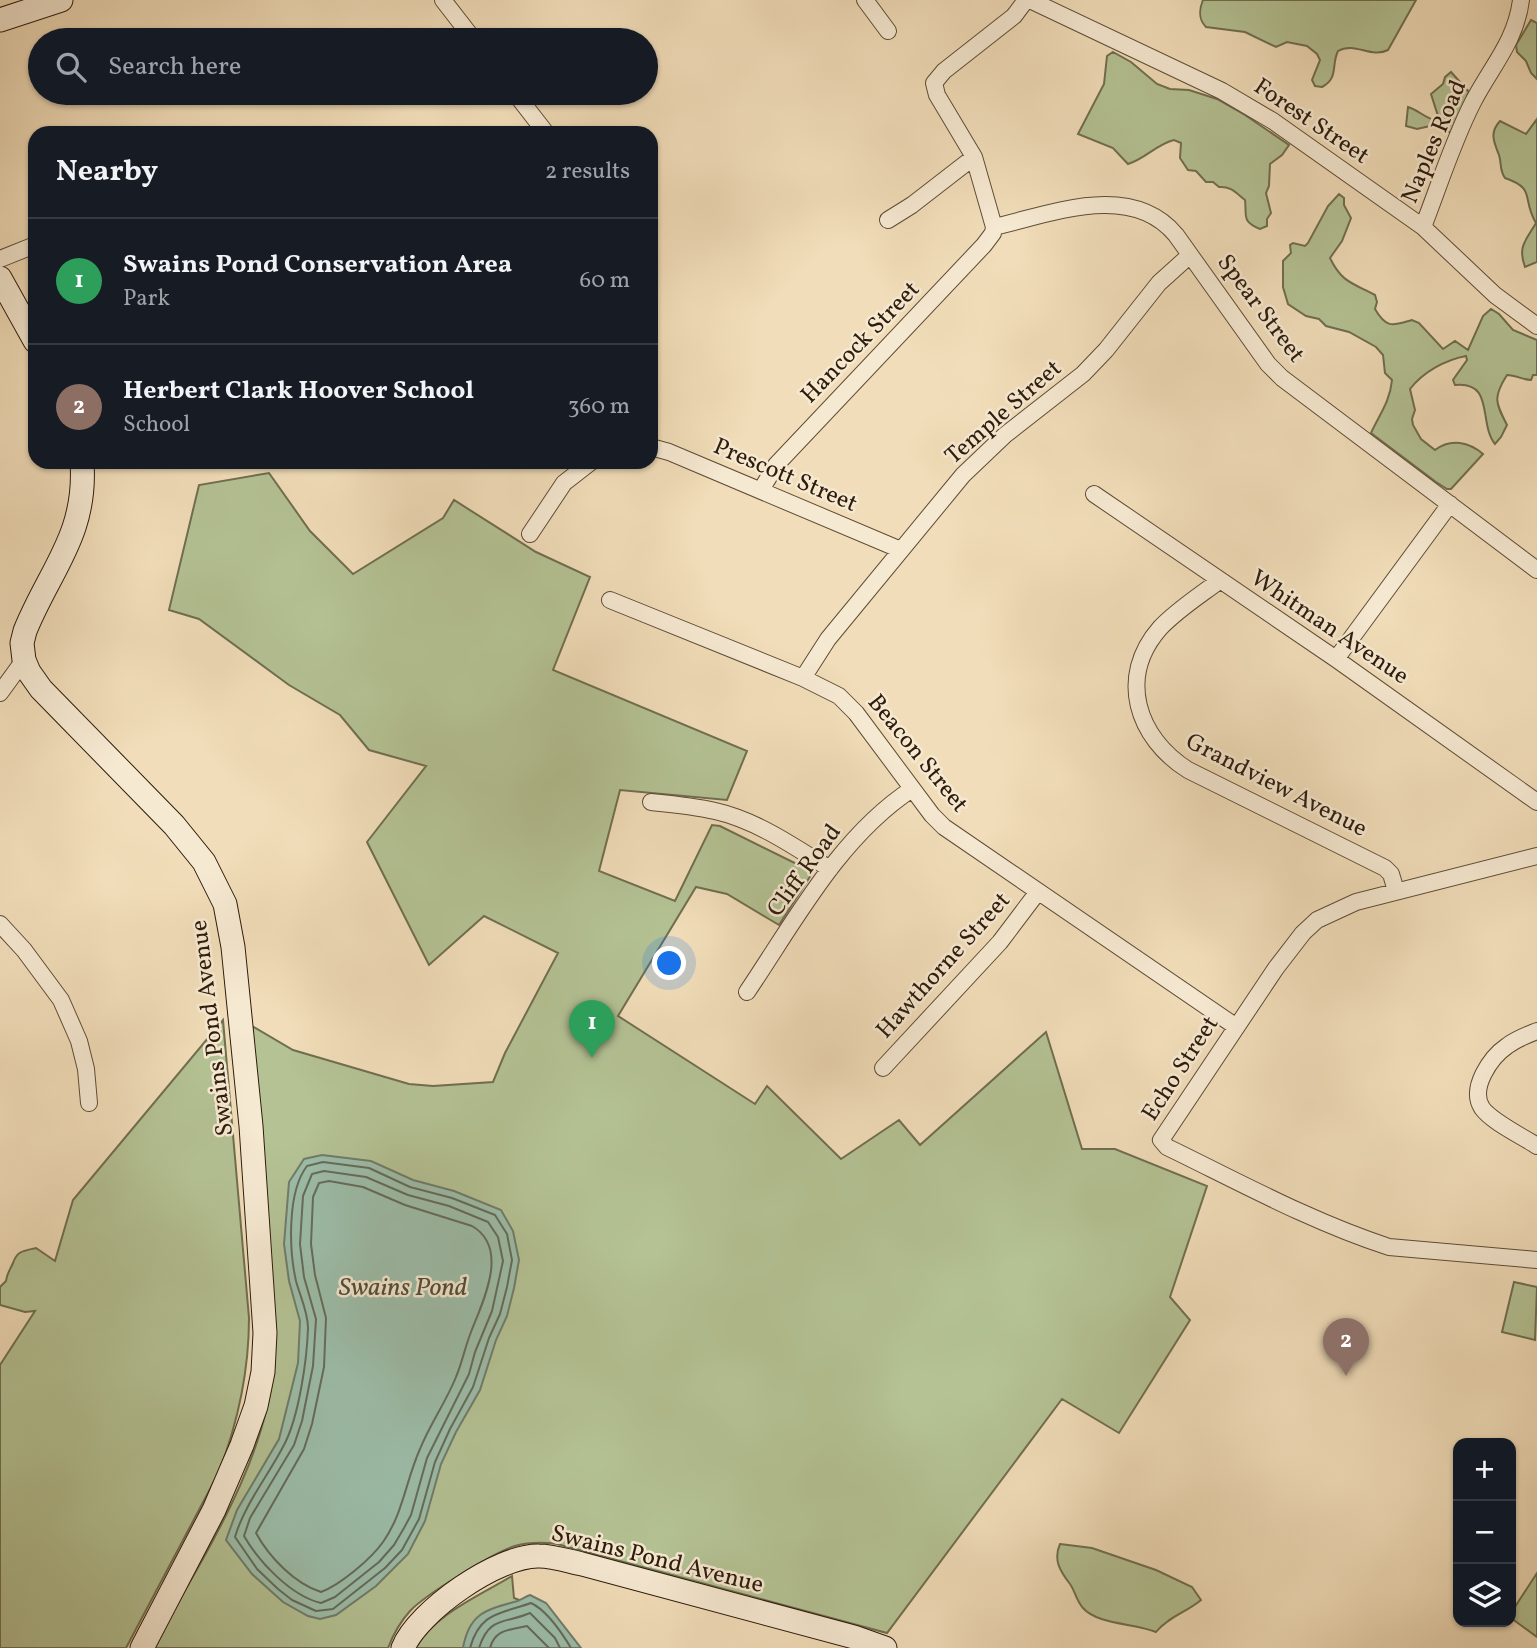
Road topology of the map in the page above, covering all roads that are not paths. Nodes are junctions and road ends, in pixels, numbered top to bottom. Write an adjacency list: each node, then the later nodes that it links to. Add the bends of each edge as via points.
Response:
1 (443, 0): 7 (street)
2 (865, 0): 8 (street)
3 (1028, 0): 11 (street, via 935,81 937,95); 14 (street, Forest Street, via 1248,105)
4 (1521, 0): 14 (street, Naples Road, via 1509,43 1473,103)
5 (52, 1): 6 (street)
6 (0, 20)
7 (465, 28)
8 (888, 31)
9 (524, 105): 10 (street)
10 (541, 126)
11 (974, 157): 12 (street); 13 (street)
12 (888, 220)
13 (994, 227): 16 (street, Spear Street, via 1114,204 1164,223); 24 (street, Hancock Street, via 984,245 776,465)
14 (1423, 227): 19 (street, Forest Street, via 1495,295)
15 (28, 248): 17 (street)
16 (1190, 255): 26 (street, Spear Street, via 1282,378); 28 (street, Temple Street, via 1159,283 1083,374 1005,435 963,475)
17 (0, 259)
18 (0, 278): 20 (street)
19 (1537, 326)
20 (28, 328)
21 (658, 449): 24 (street, Prescott Street)
22 (82, 469): 33 (street, via 81,505 72,536 25,631)
23 (582, 469): 27 (street, via 564,483)
24 (761, 490): 28 (street, Prescott Street)
25 (1094, 494): 30 (street, Whitman Avenue)
26 (1450, 505): 29 (street, Spear Street); 32 (street)
27 (530, 534)
28 (901, 550): 34 (street, Temple Street, via 828,639)
29 (1537, 570)
30 (1219, 581): 32 (street, Whitman Avenue); 41 (street, Grandview Avenue, via 1162,626 1144,652 1136,689 1140,713 1153,739 1188,770 1385,868)
31 (610, 600): 34 (street, Beacon Street)
32 (1336, 659): 38 (street, Whitman Avenue)
33 (24, 660): 35 (street); 51 (street, Swains Pond Avenue, via 54,704 198,855 225,904 233,947 251,1126 264,1372 242,1445 214,1510)
34 (803, 678): 36 (street, Beacon Street, via 839,696 856,713)
35 (0, 693)
36 (912, 789): 40 (street, Cliff Road, via 871,822); 42 (street, Beacon Street, via 944,827)
37 (651, 802): 40 (street, via 725,813)
38 (1537, 802)
39 (1537, 856): 41 (street, Echo Street)
40 (830, 869): 44 (street, Cliff Road)
41 (1396, 891): 45 (street, Echo Street, via 1338,909 1313,924)
42 (1037, 893): 45 (street, Beacon Street); 47 (street, Hawthorne Street, via 1000,942)
43 (0, 925): 48 (street, via 61,1000 79,1041)
44 (747, 992)
45 (1235, 1026): 50 (street, Echo Street, via 1163,1135 1167,1147 1389,1247)
46 (1537, 1031): 49 (street, via 1500,1052 1485,1071 1479,1098 1484,1110)
47 (883, 1068)
48 (89, 1103)
49 (1537, 1146)
50 (1537, 1260)
51 (142, 1648)
52 (403, 1648): 53 (street, Swains Pond Avenue, via 417,1624 450,1596 505,1564 539,1556)
53 (885, 1648)

